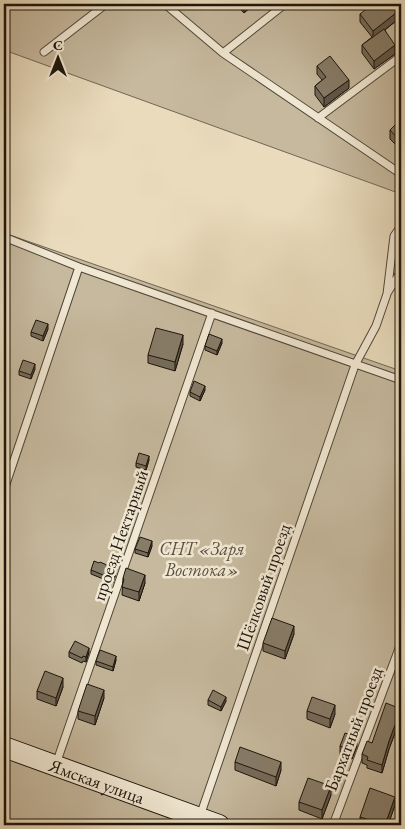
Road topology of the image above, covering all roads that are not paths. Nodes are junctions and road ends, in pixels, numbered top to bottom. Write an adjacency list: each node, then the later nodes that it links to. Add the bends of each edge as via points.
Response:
1 (106, 4): 4 (lane)
2 (166, 4): 5 (lane)
3 (285, 4): 5 (lane)
4 (44, 52)
5 (223, 53): 7 (lane)
6 (401, 56): 7 (lane)
7 (318, 118): 8 (lane)
8 (401, 174)
9 (401, 226): 13 (lane, via 394,236)
10 (4, 237): 11 (lane)
11 (79, 266): 14 (lane); 17 (lane)
12 (401, 271): 13 (lane)
13 (387, 294): 15 (lane, Шёлковый проезд, via 376,326)
14 (212, 313): 15 (lane); 20 (lane, проезд Нектарный)
15 (356, 365): 16 (lane); 21 (lane, Шёлковый проезд)
16 (401, 380)
17 (4, 490)
18 (401, 643): 23 (lane, Бархатный проезд)
19 (4, 747): 20 (street, Ямская улица)
20 (55, 766): 21 (street, Ямская улица)
21 (199, 818): 22 (street, Ямская улица)
22 (219, 825)
23 (333, 825)

